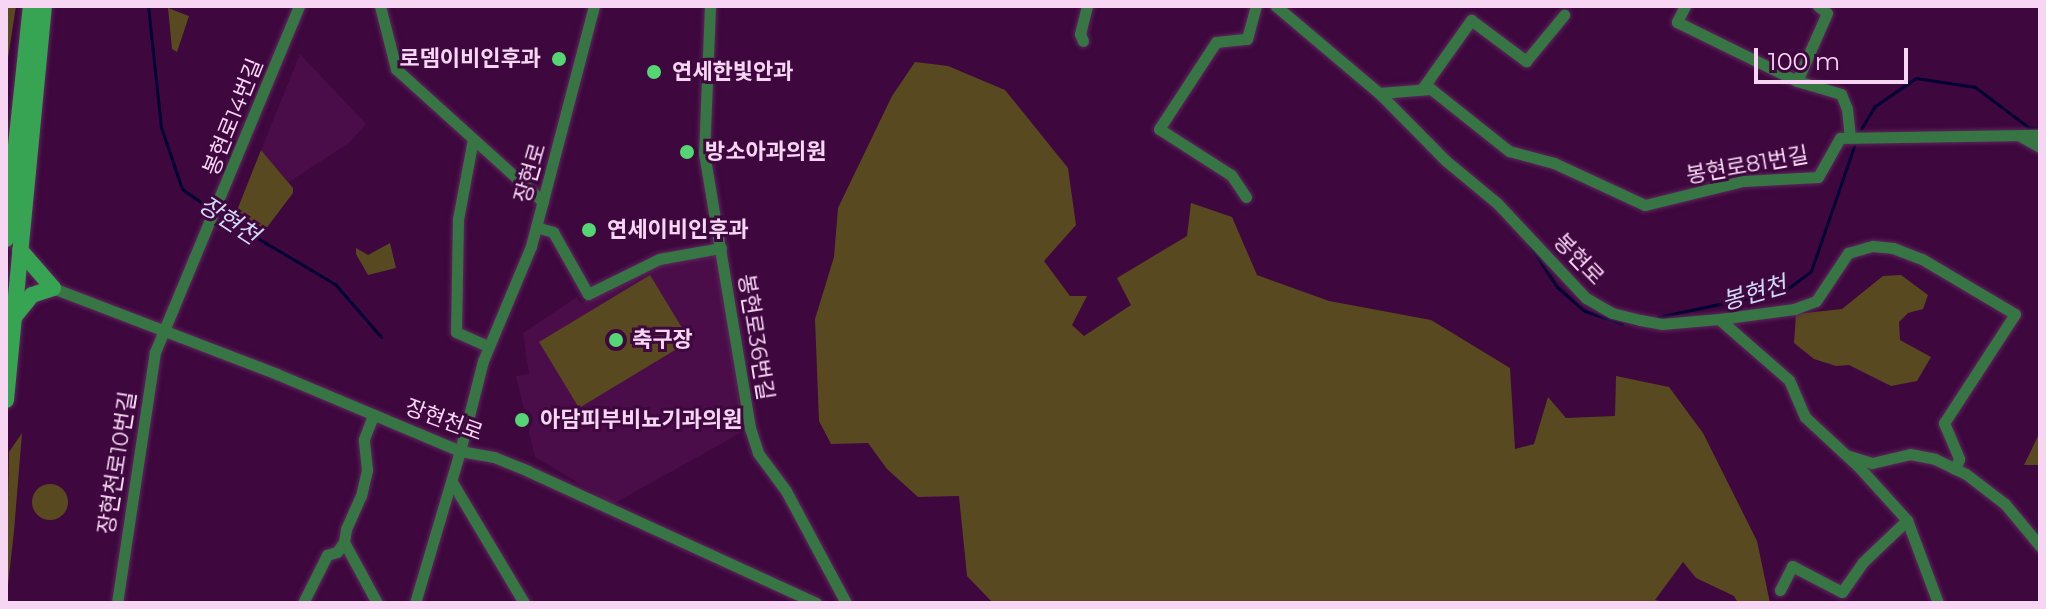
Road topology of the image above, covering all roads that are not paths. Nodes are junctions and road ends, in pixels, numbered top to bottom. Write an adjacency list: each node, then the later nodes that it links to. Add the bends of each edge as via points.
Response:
1 (31, 6): 25 (main road)
2 (44, 6): 27 (main road)
3 (299, 6): 31 (street, 봉현로14번길)
4 (380, 6): 20 (street, via 396,69)
5 (594, 6): 23 (street, 장현로)
6 (710, 6): 26 (street, 봉현로36번길, via 704,153)
7 (1087, 6): 13 (street)
8 (1256, 6): 22 (street, via 1247,39 1216,42 1159,129 1231,175)
9 (1276, 6): 16 (street, 봉현로)
10 (1685, 6): 14 (street, via 1677,22)
11 (1818, 6): 14 (street, via 1827,13)
12 (1564, 15): 15 (street, via 1526,61 1471,20)
13 (1083, 41)
14 (1797, 81): 19 (street, via 1841,94)
15 (1422, 89): 16 (street); 19 (street, 봉현로81번길, via 1431,89 1509,151 1554,163 1645,205 1743,181 1818,177 1840,138)
16 (1379, 93): 30 (street, 봉현로, via 1445,160 1497,203 1586,298 1612,313 1662,324)
17 (2019, 135): 18 (street); 19 (street); 21 (street)
18 (2040, 135)
19 (1850, 137)
20 (473, 139): 23 (street); 32 (street, via 458,219 456,332)
21 (2040, 147)
22 (1246, 197)
23 (543, 202): 24 (street, 장현로)
24 (536, 227): 26 (street, via 553,232 588,294 659,259); 32 (street, 장현로)
25 (6, 239)
26 (721, 248): 49 (street, 봉현로36번길, via 758,453 786,491)
27 (20, 250): 28 (main road); 29 (main road)
28 (53, 288): 29 (main road, via 32,295); 31 (street, 장현천로)
29 (14, 317): 33 (main road)
30 (1719, 319): 36 (street, via 1789,380 1805,417); 37 (street, 봉현로, via 1816,301 1848,253 1873,246 1922,259 2015,314 1944,423 1959,459)
31 (166, 331): 34 (street, 장현천로); 43 (street, 장현천로10번길, via 155,352)
32 (488, 346): 35 (street, 장현로)
33 (6, 400)
34 (373, 415): 35 (street, 장현천로); 40 (street, via 364,439 364,483)
35 (460, 451): 38 (street, 장현로); 48 (street, 장현천로, via 528,471)
36 (1844, 454): 37 (street, via 1872,463 1910,454); 39 (street)
37 (1955, 469): 41 (street, via 2005,504)
38 (452, 482): 46 (street, 장현로); 47 (street)
39 (1907, 520): 42 (street, via 1862,563 1842,592 1792,566); 50 (street)
40 (344, 542): 44 (street, via 327,555); 45 (street)
41 (2040, 546)
42 (1780, 590)
43 (117, 603)
44 (303, 603)
45 (377, 603)
46 (415, 603)
47 (524, 603)
48 (816, 603)
49 (846, 603)
50 (1938, 603)

